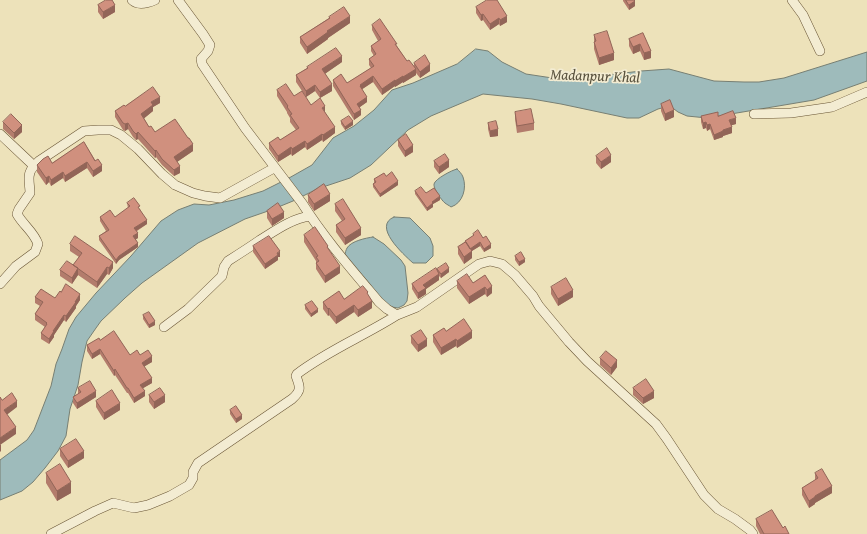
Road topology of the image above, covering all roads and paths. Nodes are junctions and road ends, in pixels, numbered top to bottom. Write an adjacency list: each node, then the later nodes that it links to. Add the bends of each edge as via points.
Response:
1 (132, 0): 2 (street, via 144,4)
2 (155, 0)
3 (178, 0): 10 (street, via 210,45 201,59 202,64)
4 (792, 0): 5 (street, via 803,15)
5 (820, 51)
6 (867, 92): 7 (street, via 832,107 791,113)
7 (754, 114)
8 (0, 134): 9 (street)
9 (34, 166): 10 (street, via 84,132 111,130 138,149 175,185 205,196 220,198); 12 (street, via 30,170 30,193 17,214 36,237 38,244 35,252 16,266)
10 (274, 168): 11 (street)
11 (310, 216): 13 (street, via 379,302); 14 (street, via 301,217 272,232 228,261 222,276 188,309)
12 (0, 284)
13 (397, 315): 15 (street, via 297,374 300,388 298,393 198,463 189,485 148,505 134,508 113,503); 16 (street, via 417,307 479,264 490,261 502,264 515,275 587,362 656,424 704,495 718,509)
14 (164, 327)
15 (51, 534)
16 (753, 534)

